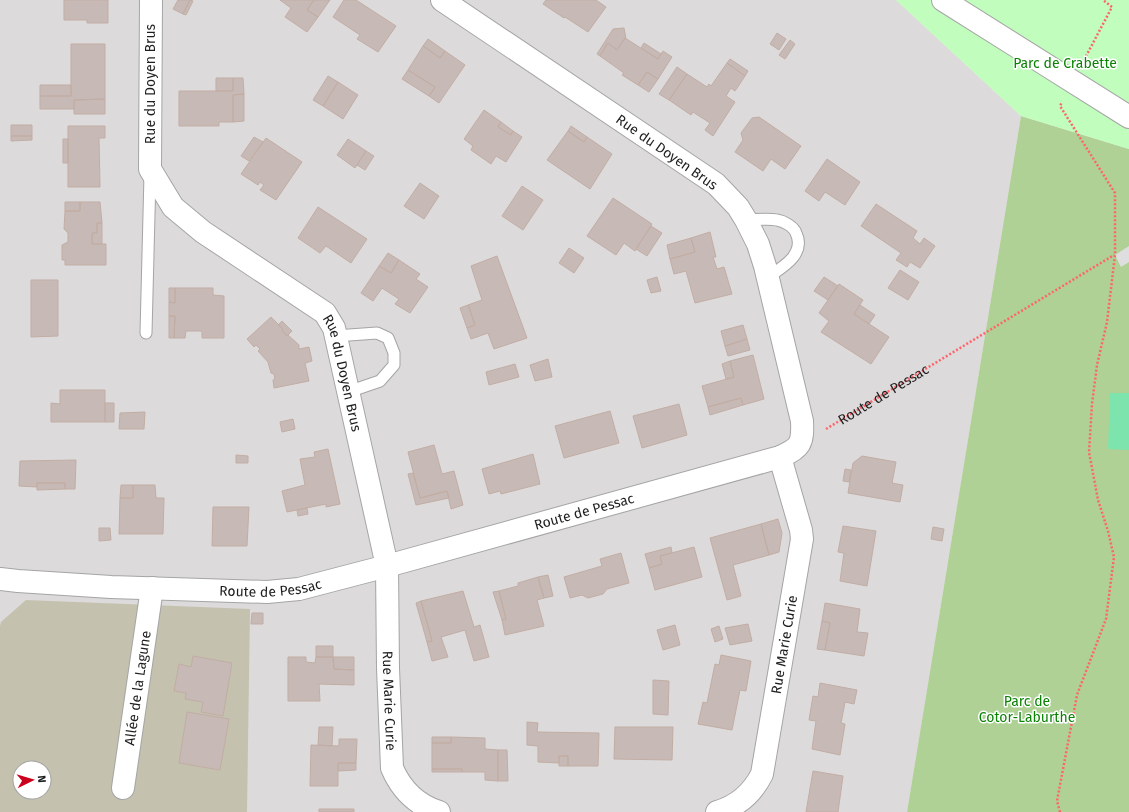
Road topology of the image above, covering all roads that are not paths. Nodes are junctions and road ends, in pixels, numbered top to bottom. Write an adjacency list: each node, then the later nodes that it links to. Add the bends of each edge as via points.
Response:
1 (151, 0): 5 (street, Rue du Doyen Brus)
2 (442, 0): 6 (street, Rue du Doyen Brus, via 716,184 738,207)
3 (943, 0): 4 (street)
4 (1129, 117)
5 (150, 169): 8 (lane, Rue du Doyen Brus); 9 (street, Rue du Doyen Brus, via 173,207 203,232 325,312 334,328)
6 (746, 220): 7 (street, Rue du Doyen Brus, via 758,244); 7 (lane, via 778,220 794,229 800,240 798,250 786,266)
7 (768, 277): 11 (street, Rue du Doyen Brus, via 802,421 802,437)
8 (146, 333)
9 (335, 336): 10 (street, Rue du Doyen Brus); 10 (lane, via 378,333 388,338 394,353 394,366 380,381)
10 (348, 392): 12 (street, Rue du Doyen Brus)
11 (788, 452): 12 (street, Route de Pessac); 17 (street, Rue Marie Curie, via 802,539 762,774 740,803)
12 (387, 566): 14 (street, Route de Pessac, via 298,589 268,592); 16 (street, Rue Marie Curie, via 392,768 402,787)
13 (0, 579): 14 (street, Route de Pessac)
14 (152, 588): 15 (street, Allée de la Lagune)
15 (123, 788)
16 (424, 809)
17 (717, 812)

